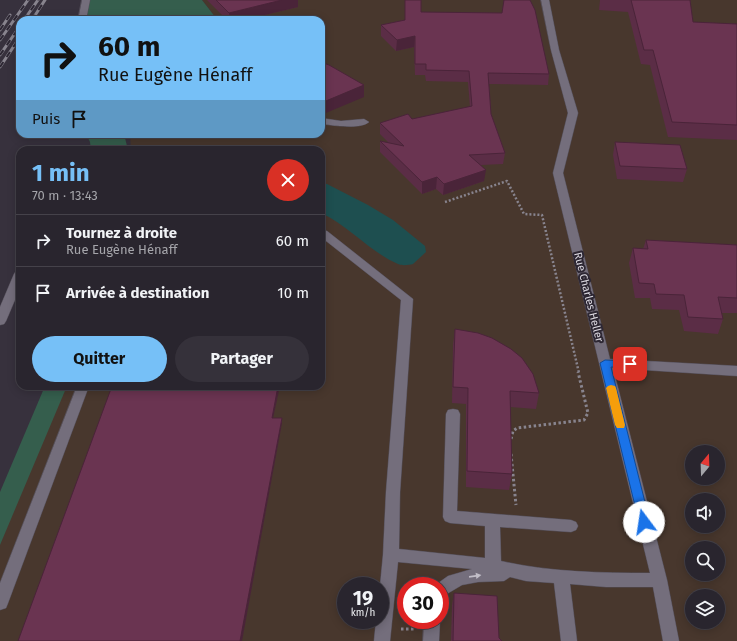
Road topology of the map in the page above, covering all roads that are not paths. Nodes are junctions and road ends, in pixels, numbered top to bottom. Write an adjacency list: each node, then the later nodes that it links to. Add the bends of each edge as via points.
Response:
1 (86, 0): 3 (street)
2 (545, 0): 9 (street, Rue Charles Heller, via 572,113 558,173)
3 (83, 16)
4 (325, 122): 5 (street, via 341,124)
5 (364, 122)
6 (325, 235): 15 (street, via 407,299)
7 (16, 283): 8 (street)
8 (0, 321)
9 (605, 363): 10 (street); 19 (street, Rue Charles Heller)
10 (737, 371)
11 (80, 390): 21 (street)
12 (453, 414): 13 (street, via 450,517)
13 (499, 520): 14 (street); 16 (street)
14 (571, 526)
15 (391, 555): 16 (street, via 477,563); 23 (street)
16 (493, 567): 17 (street)
17 (526, 574): 18 (street); 20 (street, one-way to 17, via 488,574)
18 (561, 578): 19 (street); 25 (street)
19 (659, 580): 26 (street, Rue Charles Heller)
20 (449, 583)
21 (0, 602)
22 (431, 629): 24 (street)
23 (382, 641)
24 (430, 641)
25 (569, 641)
26 (671, 641)

